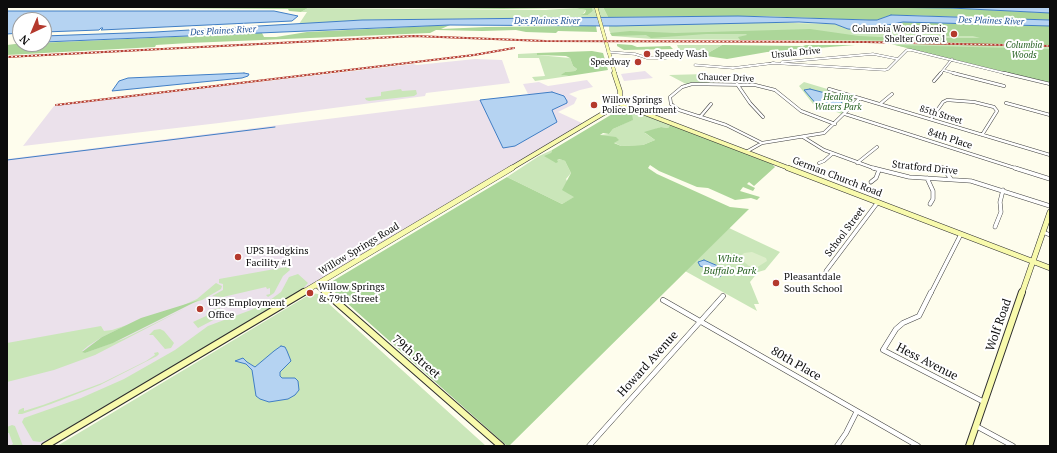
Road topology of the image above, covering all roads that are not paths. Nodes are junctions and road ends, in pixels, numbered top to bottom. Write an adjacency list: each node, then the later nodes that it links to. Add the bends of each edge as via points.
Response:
1 (597, 7): 2 (street)
2 (608, 52): 3 (street); 16 (street, via 620,87)
3 (666, 58)
4 (898, 59): 5 (street, via 910,50); 6 (street, Ursula Drive, via 873,54); 6 (street, via 888,70)
5 (952, 59): 8 (street); 11 (street)
6 (772, 63): 7 (street, Ursula Drive, via 731,68)
7 (695, 65)
8 (943, 70): 9 (street); 12 (street)
9 (934, 81)
10 (738, 84): 22 (street, Chaucer Drive, via 692,84 671,94 669,99 673,106); 23 (street); 25 (street, Chaucer Drive, via 774,90 801,111)
11 (1050, 84)
12 (1004, 86)
13 (829, 89): 15 (street, 85th Street)
14 (892, 94): 19 (street)
15 (860, 98): 19 (street, 85th Street); 20 (street)
16 (618, 103): 30 (street, German Church Road); 53 (street, Willow Springs Road, via 604,114)
17 (1006, 103): 21 (street)
18 (711, 104): 22 (street)
19 (880, 104): 24 (street, 85th Street)
20 (845, 114): 25 (street); 39 (street, 84th Place)
21 (1050, 115)
22 (700, 117): 28 (street, Chaucer Drive, via 726,125)
23 (763, 117)
24 (931, 119): 26 (street, 85th Street); 26 (street, via 944,101 974,102 997,109)
25 (835, 124): 27 (street, via 824,133)
26 (982, 135): 32 (street, 85th Street)
27 (803, 137): 28 (street); 31 (street, Stratford Drive)
28 (762, 142): 30 (street)
29 (877, 147): 34 (street)
30 (746, 152): 42 (street, German Church Road)
31 (832, 154): 33 (street); 34 (street, Stratford Drive)
32 (1050, 155)
33 (819, 162)
34 (858, 163): 36 (street, Stratford Drive)
35 (942, 167): 38 (street)
36 (879, 170): 37 (street, Stratford Drive); 40 (street)
37 (927, 178): 38 (street, Stratford Drive); 43 (street, via 933,191)
38 (951, 179): 41 (street, Stratford Drive, via 971,181)
39 (1050, 179)
40 (871, 182)
41 (1003, 190): 44 (street, Stratford Drive); 46 (street, via 1001,212)
42 (878, 202): 48 (street, German Church Road); 52 (street, School Street)
43 (930, 204)
44 (1050, 206)
45 (1050, 212): 47 (street, Wolf Road)
46 (995, 227)
47 (1043, 232): 49 (street); 50 (street, Wolf Road)
48 (961, 234): 50 (street, German Church Road); 57 (street, Hess Avenue, via 919,316 896,329 883,350)
49 (1050, 235)
50 (1033, 261): 51 (street, German Church Road); 57 (street, Wolf Road)
51 (1050, 268)
52 (826, 271)
53 (317, 285): 60 (street, Willow Springs Road); 61 (street, 79th Street)
54 (723, 296): 56 (street, Howard Avenue)
55 (663, 300): 56 (street, 80th Place)
56 (700, 321): 58 (street, 80th Place); 62 (street, Howard Avenue)
57 (984, 402): 59 (street, Wolf Road)
58 (857, 411): 63 (street); 64 (street, 80th Place)
59 (976, 426): 65 (street, Wolf Road); 66 (street)
60 (45, 446)
61 (501, 446)
62 (589, 446)
63 (837, 446)
64 (918, 446)
65 (969, 446)
66 (1013, 446)

